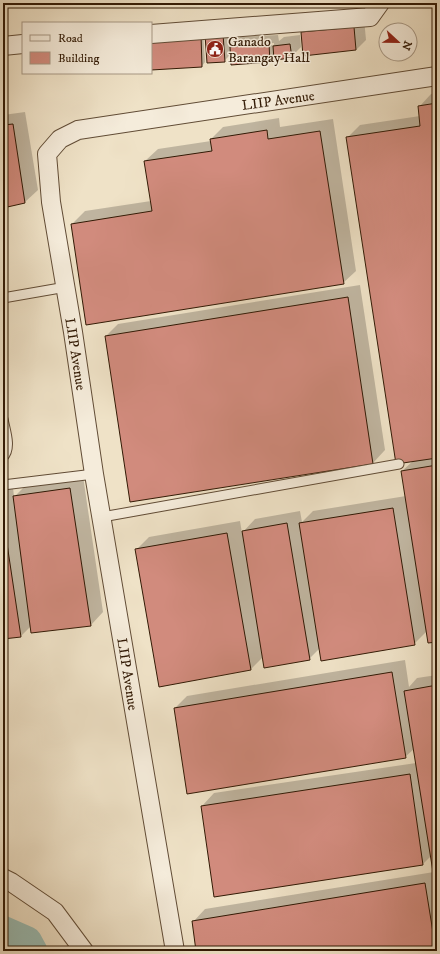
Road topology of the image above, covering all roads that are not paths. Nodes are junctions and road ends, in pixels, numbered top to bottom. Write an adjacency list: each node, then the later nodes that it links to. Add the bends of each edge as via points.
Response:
1 (380, 3): 2 (street, via 370,17)
2 (152, 34)
3 (22, 44): 4 (street)
4 (3, 46)
5 (437, 76): 6 (street, LIIP Avenue, via 78,130 60,139 47,154 51,202)
6 (66, 287): 7 (lane); 11 (street, LIIP Avenue)
7 (3, 298)
8 (3, 419): 9 (lane, via 8,448)
9 (3, 457)
10 (399, 464): 13 (lane)
11 (94, 474): 12 (lane); 13 (street, LIIP Avenue)
12 (3, 485)
13 (102, 518): 16 (street, LIIP Avenue)
14 (3, 878): 15 (street, via 55,912)
15 (84, 951)
16 (175, 951)

